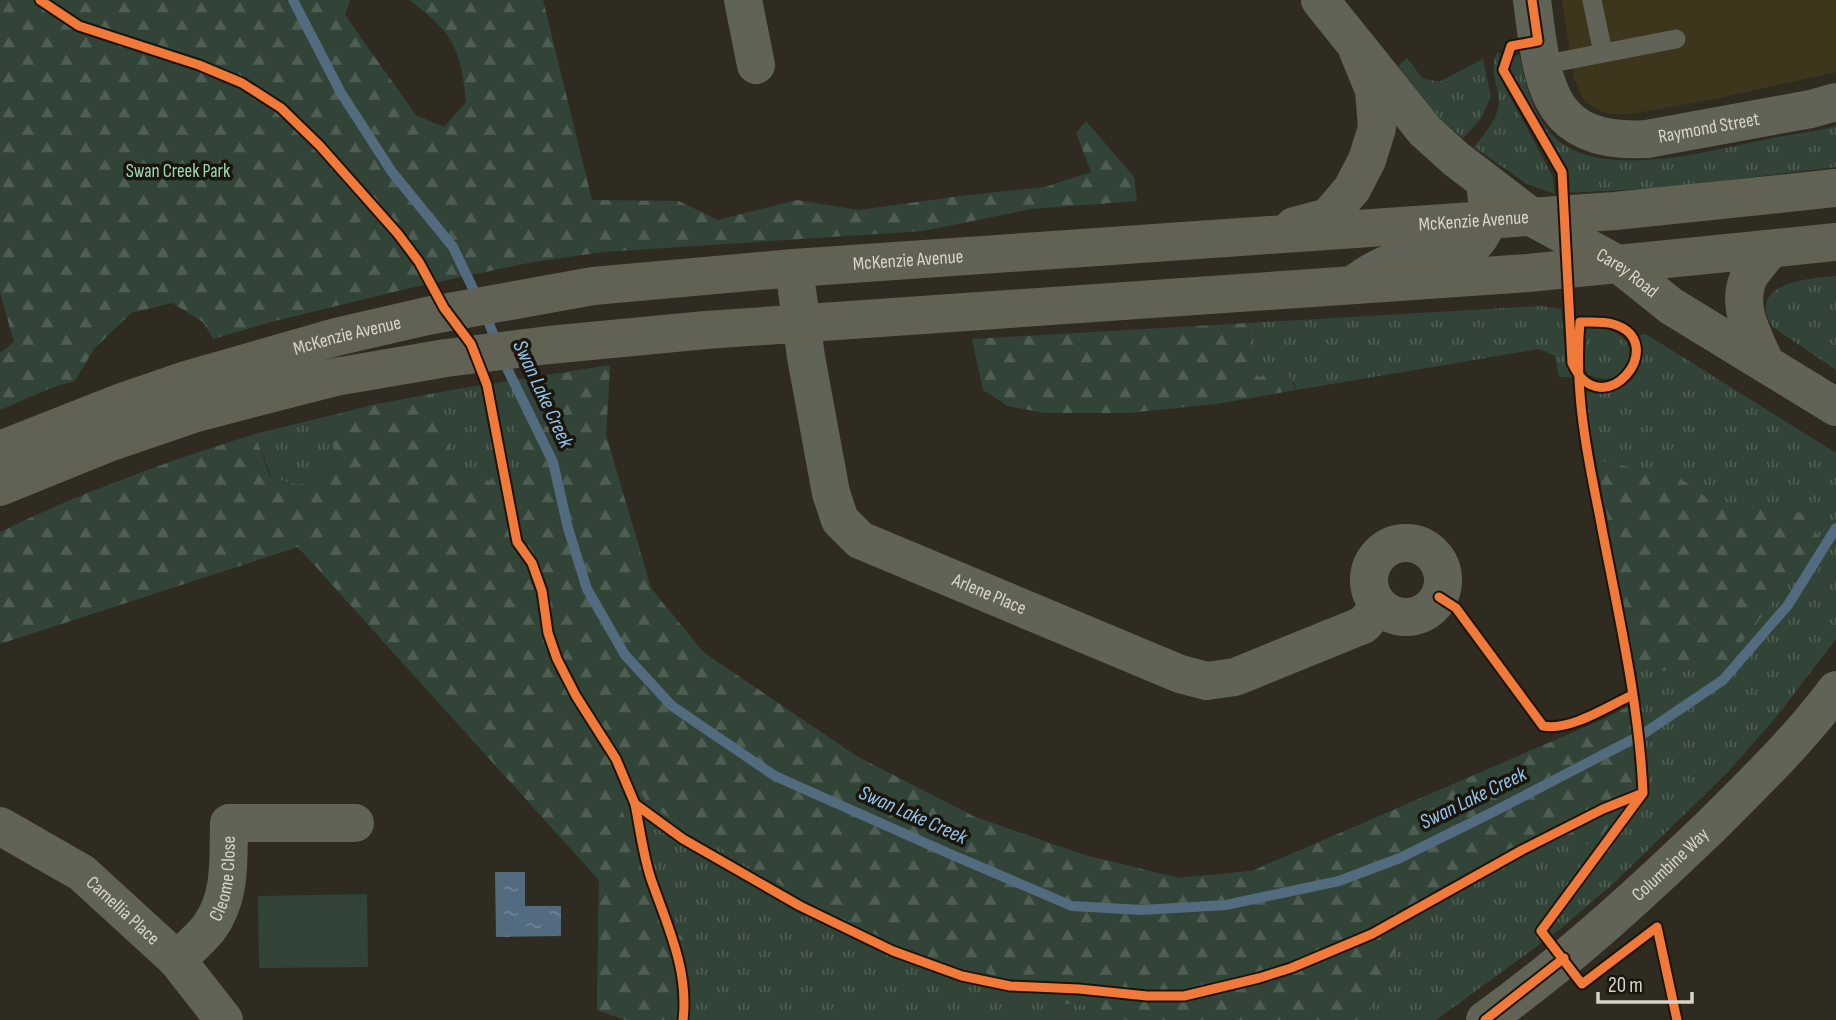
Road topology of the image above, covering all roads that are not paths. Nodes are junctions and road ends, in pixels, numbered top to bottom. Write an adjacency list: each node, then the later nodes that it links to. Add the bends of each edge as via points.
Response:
1 (743, 0): 8 (street)
2 (1320, 0): 6 (street, Carey Road)
3 (1532, 0): 9 (street)
4 (1592, 0): 7 (lane)
5 (1676, 39): 7 (lane)
6 (1359, 51): 11 (street, Carey Road, via 1425,131); 15 (main road, via 1374,90 1377,128 1352,190 1328,217)
7 (1603, 53): 9 (lane)
8 (756, 65)
9 (1542, 65): 10 (street, Raymond Street, via 1552,100 1563,113 1602,138 1621,141)
10 (1836, 102)
11 (1477, 175): 13 (street, Carey Road); 14 (street, via 1486,193)
12 (1836, 188): 13 (main road, McKenzie Avenue)
13 (1533, 218): 14 (main road, McKenzie Avenue); 18 (street, Carey Road)
14 (1488, 221): 15 (main road, McKenzie Avenue); 20 (street, via 1474,244 1460,253 1399,260 1374,269)
15 (1260, 236): 19 (main road, McKenzie Avenue)
16 (1836, 242): 17 (main road, McKenzie Avenue)
17 (1769, 250): 18 (main road, McKenzie Avenue); 22 (main road, via 1746,282 1744,315)
18 (1621, 266): 20 (main road, McKenzie Avenue); 22 (street, Carey Road, via 1671,306)
19 (794, 268): 21 (street, Arlene Place); 24 (main road, McKenzie Avenue, via 593,286 427,316 186,380)
20 (1354, 284): 21 (main road, McKenzie Avenue)
21 (802, 323): 25 (main road, McKenzie Avenue, via 549,345 335,377 196,413); 26 (street, Arlene Place, via 831,493 840,520 860,540 1180,674 1207,681 1235,677 1363,625)
22 (1765, 363): 23 (street, Carey Road)
23 (1836, 407)
24 (0, 450)
25 (0, 487)
26 (1380, 607)
27 (1836, 690): 32 (street, Columbine Way, via 1792,743 1661,874)
28 (355, 823): 30 (street, Cleome Close, via 229,823 228,886 220,908 208,929)
29 (0, 826): 30 (street, Camellia Place, via 82,873)
30 (177, 960): 31 (street, Camellia Place)
31 (224, 1020)
32 (1485, 1020)

